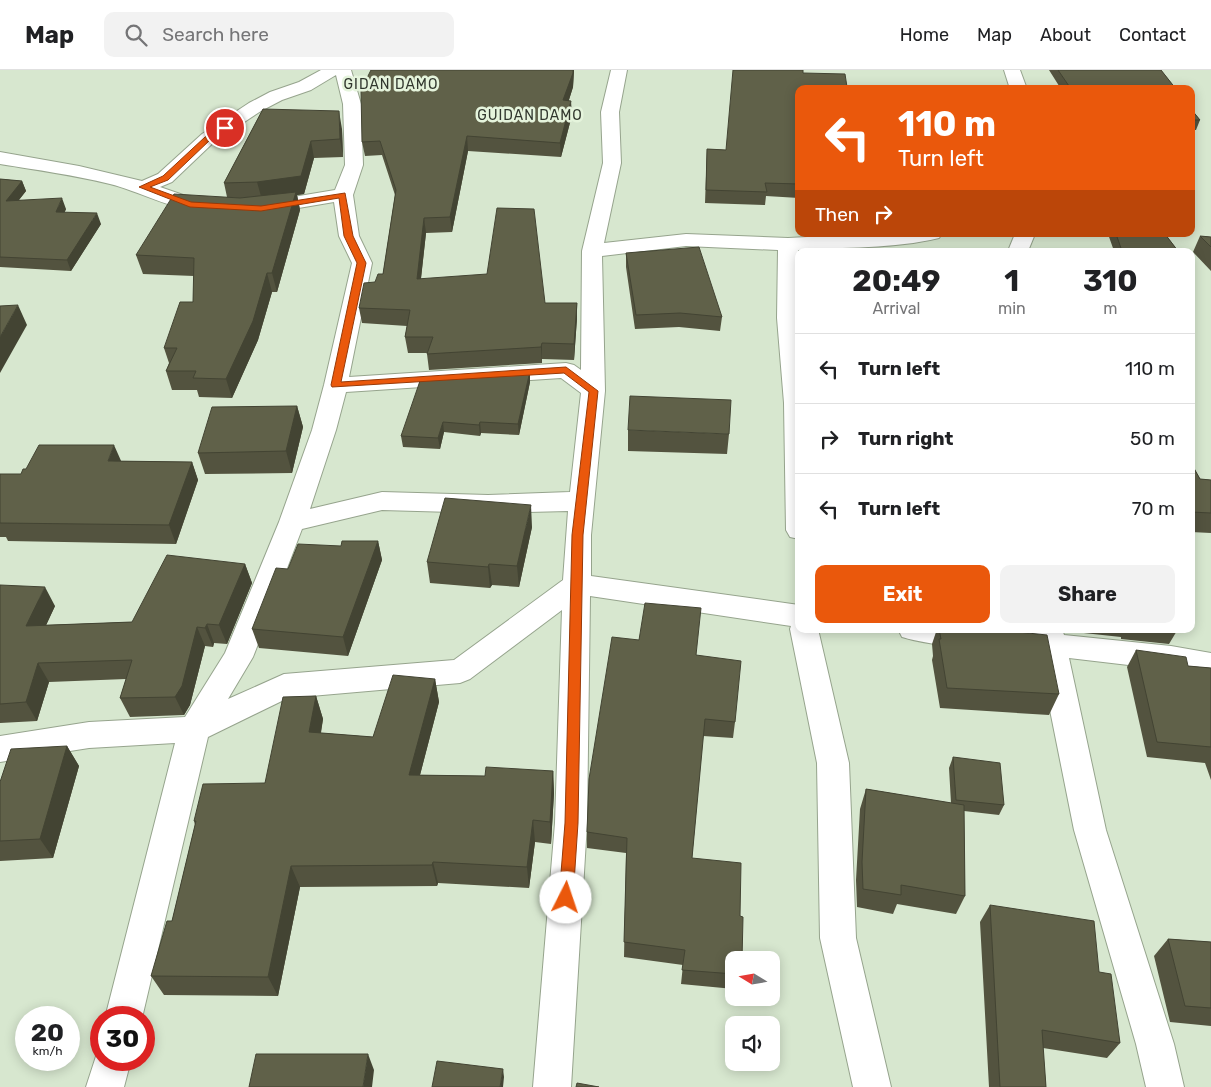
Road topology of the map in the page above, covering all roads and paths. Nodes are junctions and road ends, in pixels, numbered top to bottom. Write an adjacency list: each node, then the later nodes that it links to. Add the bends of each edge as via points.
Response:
1 (333, 70): 7 (street, via 255,107 208,138 166,178)
2 (343, 70): 8 (street, via 352,104 354,165)
3 (619, 70): 11 (street, via 610,112 612,163)
4 (1012, 70): 5 (street)
5 (1018, 85)
6 (0, 158): 7 (street, via 93,173)
7 (143, 187): 8 (street, via 190,205 234,207 261,208)
8 (343, 195): 12 (street, via 349,236 362,263)
9 (908, 237): 10 (street)
10 (788, 244): 11 (street, via 686,240); 14 (street, via 788,318)
11 (592, 250): 13 (street, via 590,323)
12 (336, 385): 13 (street, via 566,370); 16 (street)
13 (594, 391): 15 (street)
14 (795, 392)
15 (582, 501): 16 (street, via 488,504 382,501); 17 (street)
16 (292, 522): 23 (street, via 238,656)
17 (577, 584): 18 (street); 23 (street, via 460,670 284,686); 28 (street, via 571,823)
18 (795, 615)
19 (805, 633): 29 (street, via 833,763 838,938)
20 (947, 633): 21 (street, via 1000,639)
21 (1050, 637): 22 (street); 30 (street, via 1090,830)
22 (1211, 665)
23 (194, 729): 24 (street, via 89,735); 25 (street)
24 (0, 749)
25 (127, 1006)
26 (109, 1071): 27 (street)
27 (105, 1087)
28 (552, 1087)
29 (872, 1087)
30 (1165, 1087)

